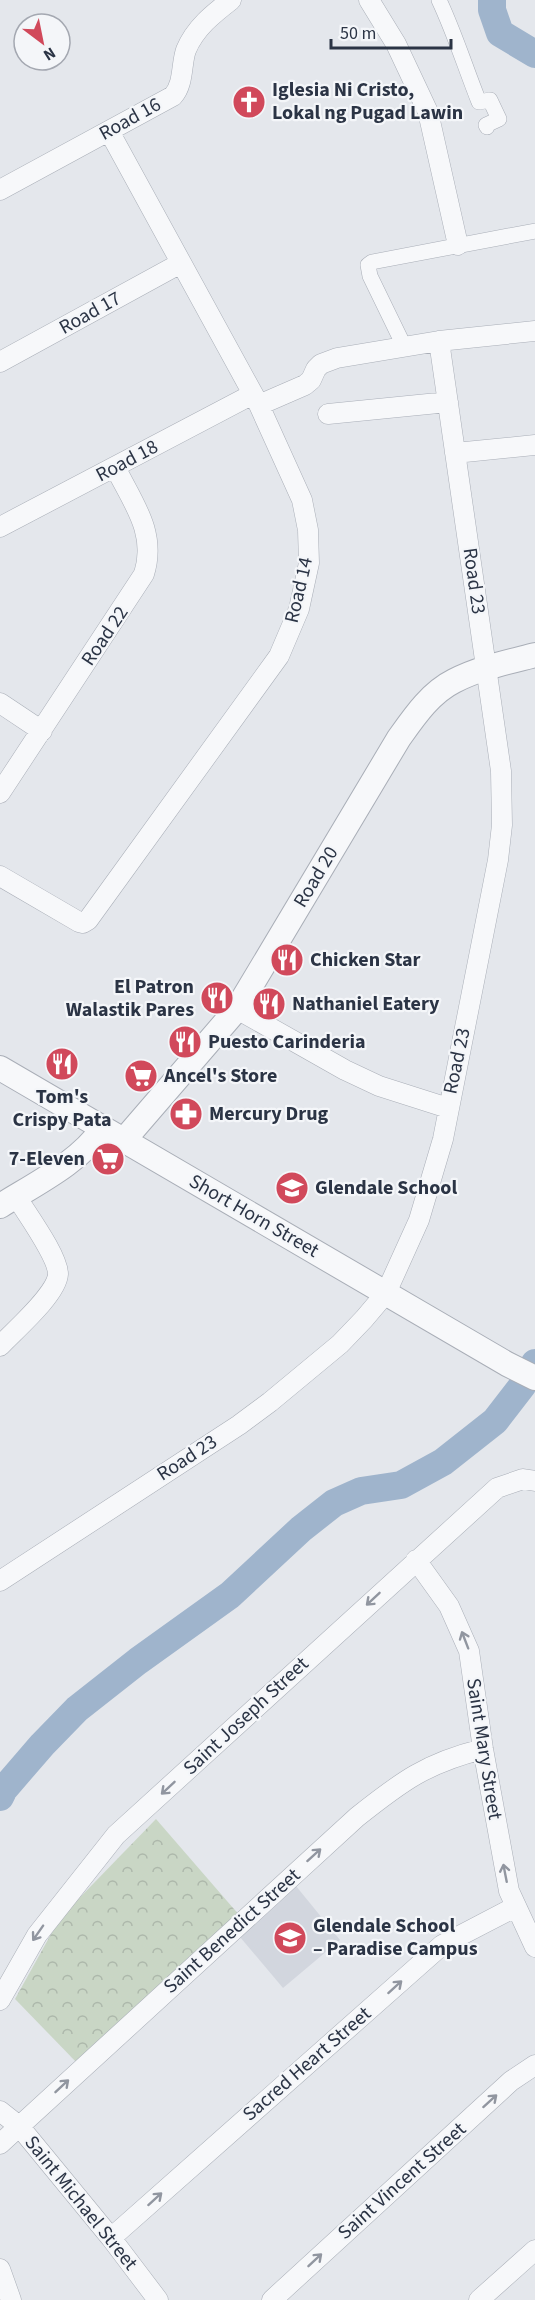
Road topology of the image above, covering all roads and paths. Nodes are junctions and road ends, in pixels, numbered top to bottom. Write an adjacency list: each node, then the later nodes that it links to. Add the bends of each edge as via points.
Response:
1 (369, 0): 8 (street, via 396,44 428,112)
2 (439, 0): 4 (street, via 456,35 479,102 490,100 499,119 486,124)
3 (218, 4): 5 (street, Road 16, via 186,50 176,92)
4 (487, 127)
5 (109, 131): 6 (street, Road 16); 9 (street, Road 14)
6 (0, 190)
7 (535, 231): 8 (street)
8 (458, 245): 12 (street, via 368,265)
9 (181, 263): 13 (street, Road 17); 14 (street, Road 14)
10 (535, 331): 11 (street, Road 18)
11 (439, 341): 12 (street, Road 18); 15 (street, Road 23)
12 (404, 346): 14 (street, Road 18, via 329,360 316,369 305,385)
13 (0, 362)
14 (256, 400): 19 (street, Road 18); 26 (street, Road 14, via 302,500 308,530 309,563 299,609 279,656 83,923)
15 (448, 402): 16 (street); 18 (street, Road 23)
16 (328, 414)
17 (535, 445): 18 (street)
18 (455, 453): 22 (street, Road 23)
19 (115, 467): 20 (street, Road 18); 24 (street, Road 22, via 147,530 149,560 136,590)
20 (0, 527)
21 (535, 655): 22 (street, Road 20)
22 (487, 668): 27 (street, Road 20, via 439,691 404,729); 29 (street, Road 23, via 501,771 502,825)
23 (0, 703): 24 (street)
24 (42, 731): 25 (street, Road 22)
25 (0, 793)
26 (0, 876)
27 (237, 1009): 29 (street, via 379,1086); 31 (street, Road 20)
28 (0, 1068): 30 (street, Short Horn Street)
29 (448, 1108): 33 (street, Road 23, via 419,1220)
30 (103, 1128): 31 (street, Short Horn Street); 32 (street, via 74,1159)
31 (124, 1140): 33 (street, Short Horn Street)
32 (8, 1201): 34 (street, via 46,1244 58,1275 48,1295)
33 (386, 1293): 35 (street, Short Horn Street); 38 (street, Road 23, via 340,1344 270,1402)
34 (0, 1346)
35 (535, 1378)
36 (535, 1481): 37 (street, Saint Joseph Street, via 523,1479 497,1488)
37 (416, 1560): 39 (street, Saint Mary Street, one-way to 37, via 469,1651 449,1606); 42 (street, Saint Joseph Street, one-way to 42, via 116,1835 37,1935)
38 (0, 1581)
39 (483, 1749): 40 (street, Saint Mary Street, one-way to 39); 45 (street, Saint Benedict Street, one-way to 39, via 357,1817 404,1780 431,1765)
40 (515, 1907): 41 (street, Saint Mary Street); 47 (street, Sacred Heart Street, one-way to 40, via 442,1945)
41 (535, 1947)
42 (0, 2000)
43 (535, 2065): 52 (street, Saint Vincent Street, one-way to 43, via 512,2081)
44 (0, 2111): 45 (street, Saint Michael Street)
45 (19, 2126): 46 (street, Saint Benedict Street); 47 (street, Saint Michael Street)
46 (0, 2144)
47 (111, 2238): 51 (street, Saint Michael Street)
48 (535, 2250): 53 (street)
49 (0, 2269): 50 (street)
50 (11, 2300)
51 (158, 2300)
52 (272, 2300)
53 (479, 2300)

